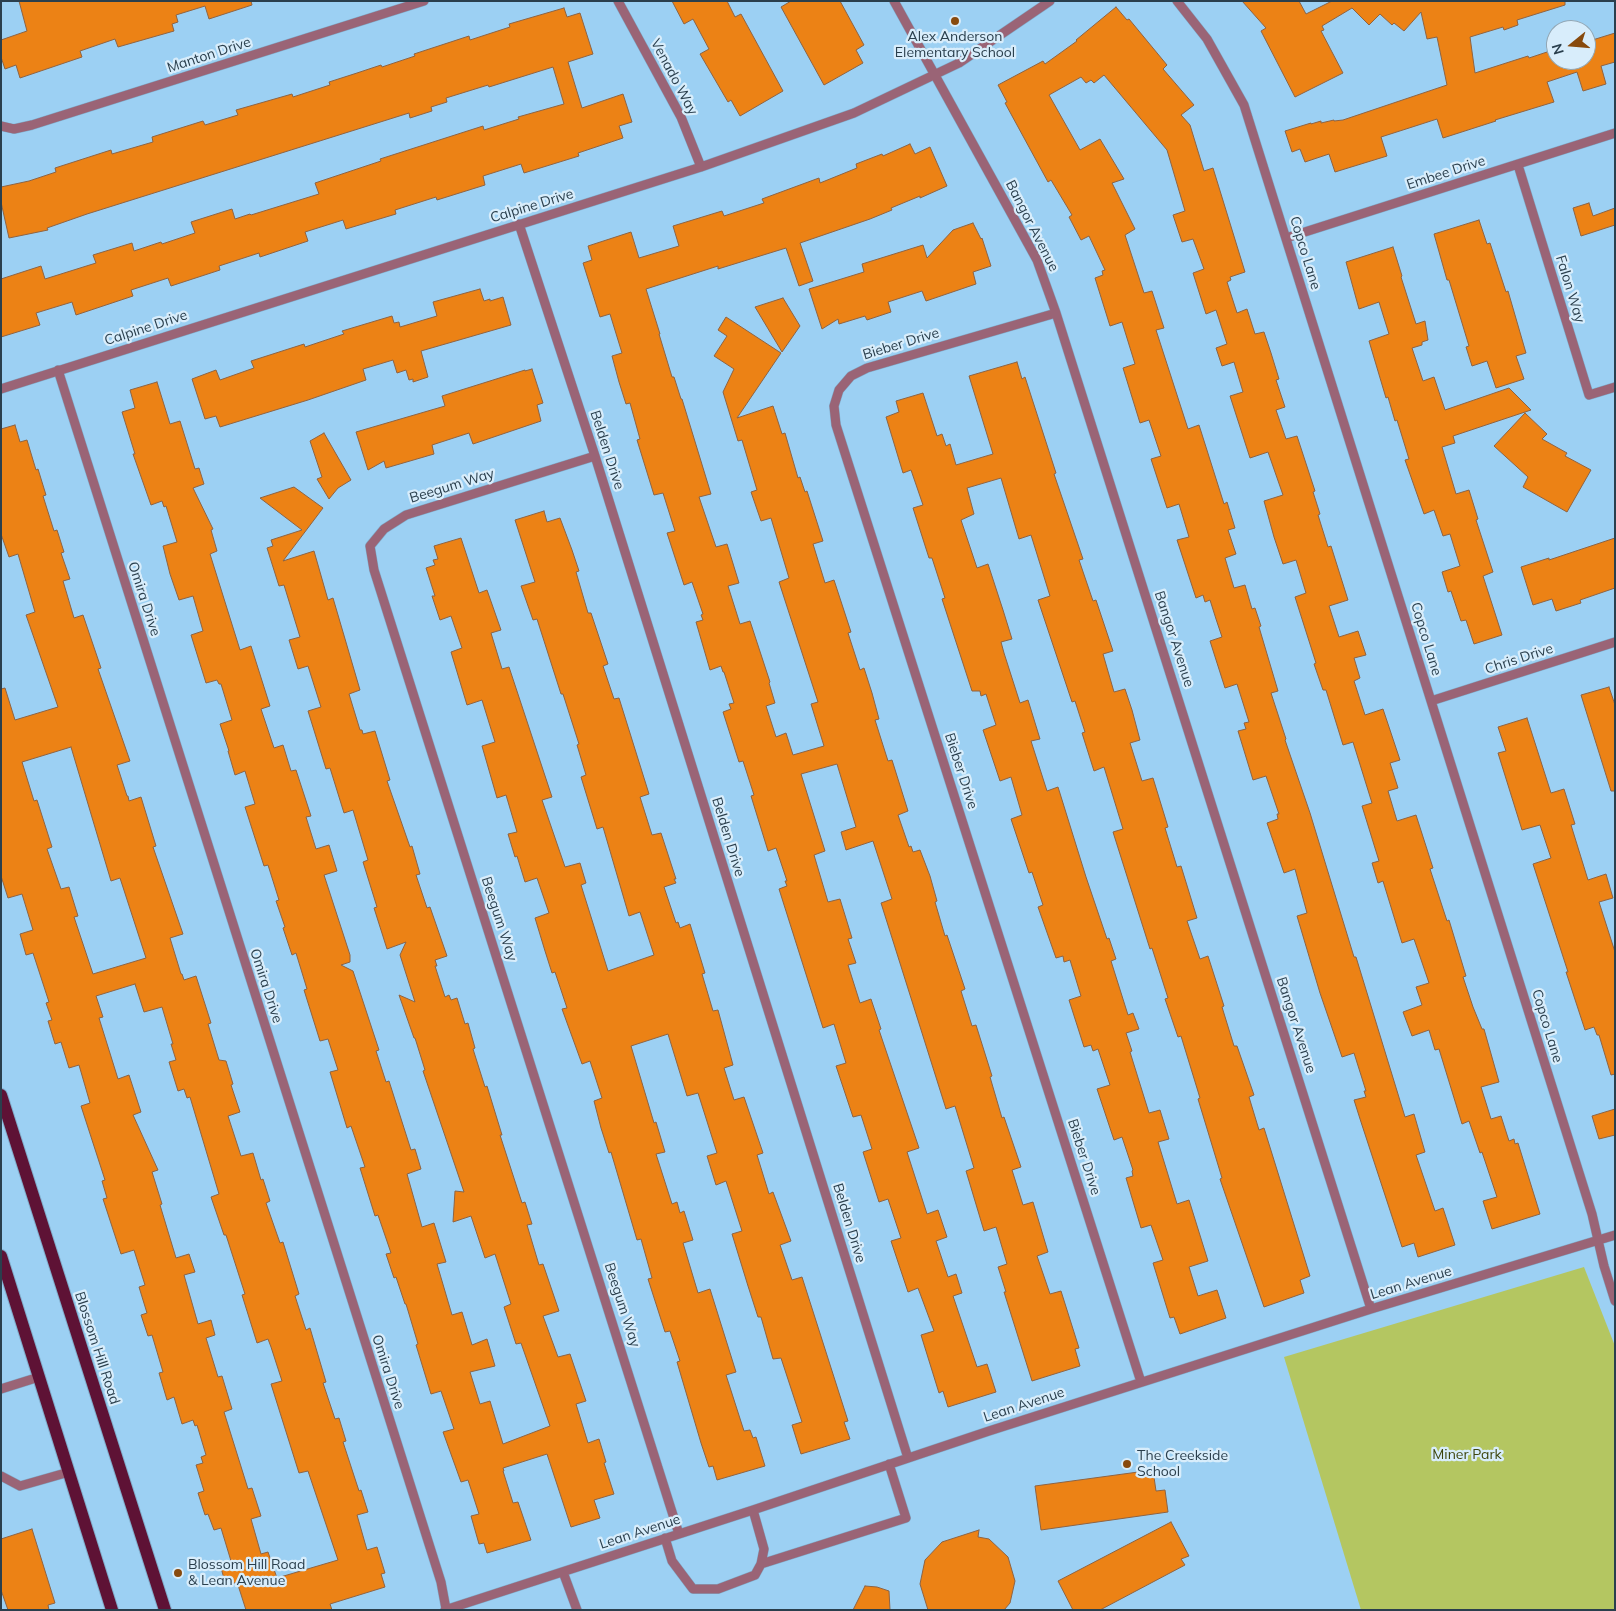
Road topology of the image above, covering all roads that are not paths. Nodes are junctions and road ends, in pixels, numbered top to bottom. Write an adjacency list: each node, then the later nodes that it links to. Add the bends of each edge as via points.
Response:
1 (424, 1): 7 (street, Manton Drive, via 32,126 14,129)
2 (618, 1): 10 (street, Venado Way, via 681,117)
3 (894, 1): 6 (street, Bangor Avenue)
4 (1050, 1): 6 (street, Calpine Drive, via 959,63)
5 (1177, 1): 12 (street, Copco Lane, via 1207,39 1244,105)
6 (935, 75): 10 (street, Calpine Drive, via 854,113); 13 (street, Bangor Avenue, via 1037,260)
7 (1, 126)
8 (1615, 134): 9 (street, Embee Drive)
9 (1518, 165): 12 (street, Embee Drive); 15 (street, Falon Way, via 1589,395)
10 (701, 167): 11 (street, Calpine Drive)
11 (519, 224): 14 (street, Calpine Drive); 17 (street, Belden Drive)
12 (1286, 238): 19 (street, Copco Lane)
13 (1056, 313): 25 (street, Bangor Avenue); 27 (street, Bieber Drive, via 866,368 850,376 839,390 834,406 836,425)
14 (58, 370): 16 (street, Calpine Drive); 40 (street, Omira Drive, via 441,1582)
15 (1615, 387)
16 (1, 388)
17 (595, 456): 29 (street, Belden Drive); 34 (street, Beegum Way, via 406,515 384,529 370,546 374,570)
18 (1615, 642): 19 (street, Chris Drive)
19 (1431, 701): 22 (street, Copco Lane)
20 (1, 1095): 39 (main road, Blossom Hill Road)
21 (1615, 1235): 22 (street, Lean Avenue)
22 (1598, 1241): 24 (street, Copco Lane); 25 (street, Lean Avenue)
23 (1, 1256): 26 (main road)
24 (1615, 1301)
25 (1371, 1309): 27 (street, Lean Avenue)
26 (40, 1377): 28 (street); 31 (main road)
27 (1141, 1382): 29 (street, Lean Avenue)
28 (3, 1388)
29 (908, 1458): 30 (street, Lean Avenue)
30 (889, 1464): 33 (street, Lean Avenue); 36 (street, via 906,1518)
31 (69, 1472): 32 (street, via 20,1486); 38 (main road)
32 (1, 1476)
33 (753, 1510): 34 (street, Lean Avenue); 36 (street, via 764,1549)
34 (679, 1534): 35 (street, Lean Avenue)
35 (665, 1538): 36 (street, via 672,1561 693,1590 718,1588 755,1575); 37 (street, Lean Avenue)
36 (761, 1564)
37 (563, 1572): 40 (street, Lean Avenue); 41 (street)
38 (111, 1608)
39 (165, 1610)
40 (445, 1610)
41 (577, 1610)

